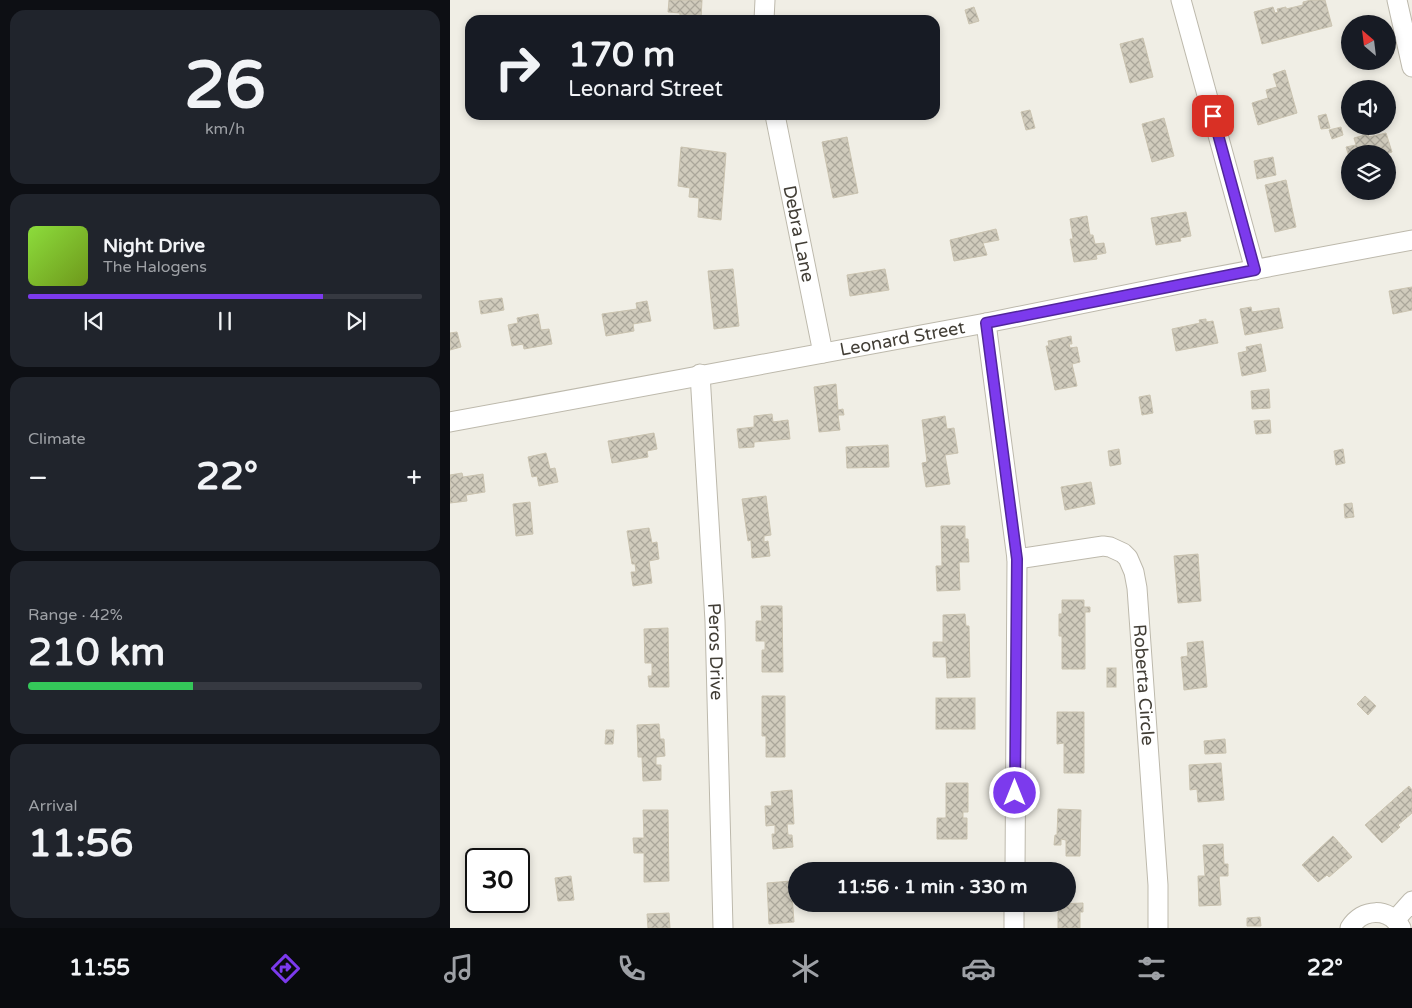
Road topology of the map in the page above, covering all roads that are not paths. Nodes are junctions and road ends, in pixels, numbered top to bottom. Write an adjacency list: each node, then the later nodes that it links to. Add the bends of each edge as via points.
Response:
1 (765, 0): 4 (street)
2 (1181, 0): 8 (street)
3 (1397, 0): 5 (street)
4 (764, 15)
5 (1412, 67)
6 (775, 120): 10 (street, Debra Lane)
7 (1412, 240): 8 (street, Leonard Street)
8 (1255, 270): 9 (street, Leonard Street)
9 (986, 323): 10 (street, Leonard Street); 13 (street)
10 (823, 353): 11 (street, Leonard Street)
11 (700, 374): 12 (street, Leonard Street); 18 (street, Peros Drive, via 715,621)
12 (450, 422)
13 (1017, 559): 14 (street); 20 (street, Roberta Circle, via 1102,546 1123,553 1132,565 1137,588 1158,885)
14 (1015, 862)
15 (1412, 901): 17 (street)
16 (1014, 912): 19 (street)
17 (1398, 924): 21 (street, via 1385,914 1373,912 1358,919)
18 (723, 928)
19 (1014, 928)
20 (1158, 928)
21 (1350, 928)

